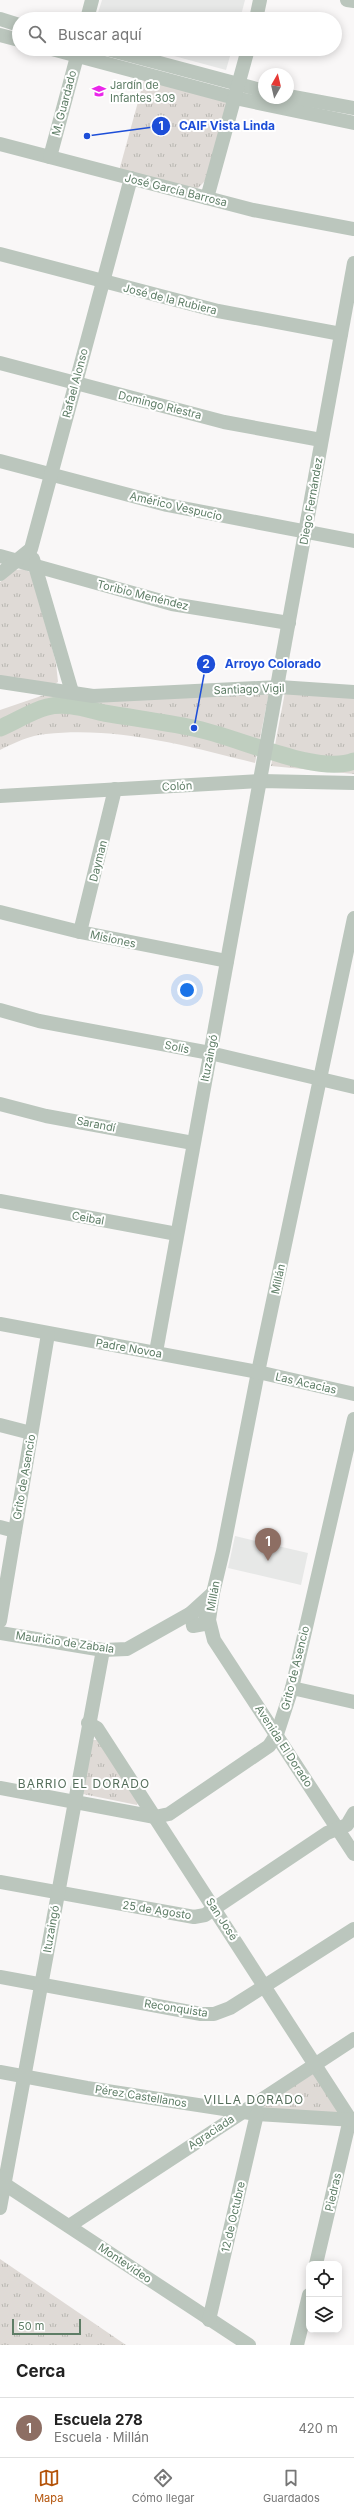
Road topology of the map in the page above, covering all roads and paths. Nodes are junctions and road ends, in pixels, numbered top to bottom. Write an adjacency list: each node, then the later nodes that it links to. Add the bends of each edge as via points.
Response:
1 (92, 0): 5 (street)
2 (260, 0): 6 (street)
3 (347, 0): 4 (street)
4 (354, 1)
5 (89, 12)
6 (257, 12)
7 (0, 19): 8 (street)
8 (12, 23)
9 (0, 35): 10 (street)
10 (12, 38)
11 (77, 56): 21 (street, M. Guardado)
12 (94, 56): 16 (street)
13 (128, 56): 16 (street)
14 (246, 56): 16 (street)
15 (258, 91): 16 (street)
16 (237, 92): 19 (street); 23 (street)
17 (294, 97): 18 (street)
18 (354, 108)
19 (354, 123)
20 (0, 144): 21 (street, José García Barrosa)
21 (50, 157): 22 (street, José García Barrosa)
22 (130, 178): 23 (street, José García Barrosa); 27 (street, Rafael Alonso)
23 (207, 198): 24 (street, José García Barrosa, via 253,210)
24 (354, 229)
25 (0, 254): 27 (street, José de la Rubiera)
26 (354, 263): 28 (street, Diego Fernández)
27 (103, 282): 28 (street, José de la Rubiera, via 218,311); 30 (street, Rafael Alonso)
28 (341, 334): 31 (street, Diego Fernández)
29 (0, 363): 30 (street, Domingo Riestra)
30 (75, 383): 31 (street, Domingo Riestra, via 224,422); 33 (street, Rafael Alonso)
31 (322, 440): 34 (street, Diego Fernández)
32 (0, 461): 33 (street, Américo Vespucio)
33 (51, 475): 34 (street, Américo Vespucio, via 167,505); 36 (street, Rafael Alonso)
34 (305, 532): 35 (street, Américo Vespucio); 41 (street, Diego Fernández)
35 (354, 541)
36 (31, 549): 38 (street); 39 (street)
37 (0, 556): 38 (street, Toribio Menéndez)
38 (16, 560): 39 (street, Toribio Menéndez); 40 (street)
39 (35, 566): 41 (street, Toribio Menéndez, via 172,604); 44 (street)
40 (0, 574)
41 (289, 623): 43 (street, Diego Fernández)
42 (0, 682): 44 (street, Santiago Vigil)
43 (279, 687): 44 (street, Santiago Vigil, via 93,696); 45 (street, Santiago Vigil); 46 (street, Diego Fernández)
44 (72, 692)
45 (354, 692)
46 (264, 764): 47 (street, Ituzaingó)
47 (261, 781): 48 (street, Colón); 49 (street, Colón); 54 (street, Ituzaingó)
48 (354, 783)
49 (115, 789): 50 (street, Colón); 53 (street, Dayman)
50 (0, 796)
51 (0, 912): 53 (street, Misiones)
52 (354, 918): 57 (street, Millán)
53 (80, 932): 54 (street, Misiones)
54 (227, 961): 56 (street, Ituzaingó)
55 (0, 1010): 56 (street, Solís, via 72,1028)
56 (210, 1053): 57 (street, Solís); 60 (street, Ituzaingó)
57 (321, 1079): 58 (street, Solís); 66 (street, Millán)
58 (354, 1087)
59 (0, 1104): 60 (street, Sarandí, via 46,1116)
60 (193, 1143): 62 (street, Ituzaingó)
61 (0, 1200): 62 (street, Ceibal)
62 (177, 1234): 65 (street, Ituzaingó)
63 (0, 1324): 64 (street, Padre Novoa)
64 (48, 1334): 65 (street, Padre Novoa); 70 (street, Grito de Asencio)
65 (156, 1352): 66 (street, Padre Novoa)
66 (258, 1372): 67 (street, Las Acacias); 73 (street, Millán)
67 (354, 1394)
68 (354, 1419): 80 (street, Grito de Asencio)
69 (0, 1425): 70 (street)
70 (31, 1433): 72 (street, Grito de Asencio)
71 (0, 1527): 72 (street)
72 (14, 1531): 76 (street, Grito de Asencio)
73 (213, 1593): 74 (street, Mauricio de Zabala); 75 (street, Millán)
74 (193, 1616): 75 (street, via 204,1624); 78 (street); 79 (street, Mauricio de Zabala, via 170,1625 127,1650)
75 (209, 1620): 78 (street, Millán)
76 (0, 1621)
77 (0, 1633): 79 (street, Mauricio de Zabala)
78 (214, 1640): 83 (street, Avenida El Dorado)
79 (103, 1650): 82 (street, Ituzaingó)
80 (292, 1688): 81 (street); 83 (street, Grito de Asencio)
81 (354, 1702)
82 (88, 1723): 85 (street, Ituzaingó); 87 (street, San José, via 97,1728)
83 (277, 1734): 87 (street, Grito de Asencio, via 269,1746 169,1814); 88 (street, Avenida El Dorado)
84 (0, 1788): 85 (street, Grito de Asencio)
85 (74, 1801): 87 (street, Grito de Asencio); 91 (street, Ituzaingó)
86 (354, 1813): 88 (street, 25 de Agosto, via 347,1825)
87 (155, 1817): 92 (street, San José)
88 (338, 1828): 89 (street, Avenida El Dorado); 92 (street, 25 de Agosto, via 327,1832)
89 (354, 1854)
90 (0, 1882): 91 (street, 25 de Agosto)
91 (57, 1892): 92 (street, 25 de Agosto, via 184,1917 205,1915); 95 (street, Ituzaingó)
92 (215, 1908): 96 (street, San José)
93 (354, 1929): 96 (street, Reconquista)
94 (0, 1978): 95 (street, Reconquista)
95 (42, 1985): 96 (street, Reconquista, via 208,2014 230,2008); 100 (street, Ituzaingó)
96 (266, 1987): 98 (street, San José)
97 (354, 2039): 98 (street, Agraciada)
98 (316, 2064): 101 (street, Agraciada); 103 (street, San José)
99 (0, 2072): 100 (street, Pérez Castellanos)
100 (25, 2076): 101 (street, Pérez Castellanos); 104 (street, Ituzaingó)
101 (242, 2112): 102 (street, Pérez Castellanos); 106 (street, Agraciada)
102 (257, 2114): 103 (street, Pérez Castellanos); 109 (street, 12 de Octubre)
103 (352, 2120): 107 (street, Piedras)
104 (2, 2182): 105 (street, Ituzaingó); 106 (street, Montevideo)
105 (0, 2208)
106 (69, 2226): 109 (street, Montevideo)
107 (317, 2261)
108 (308, 2297): 111 (street)
109 (209, 2320): 110 (street, Montevideo)
110 (249, 2345)
111 (297, 2345)

